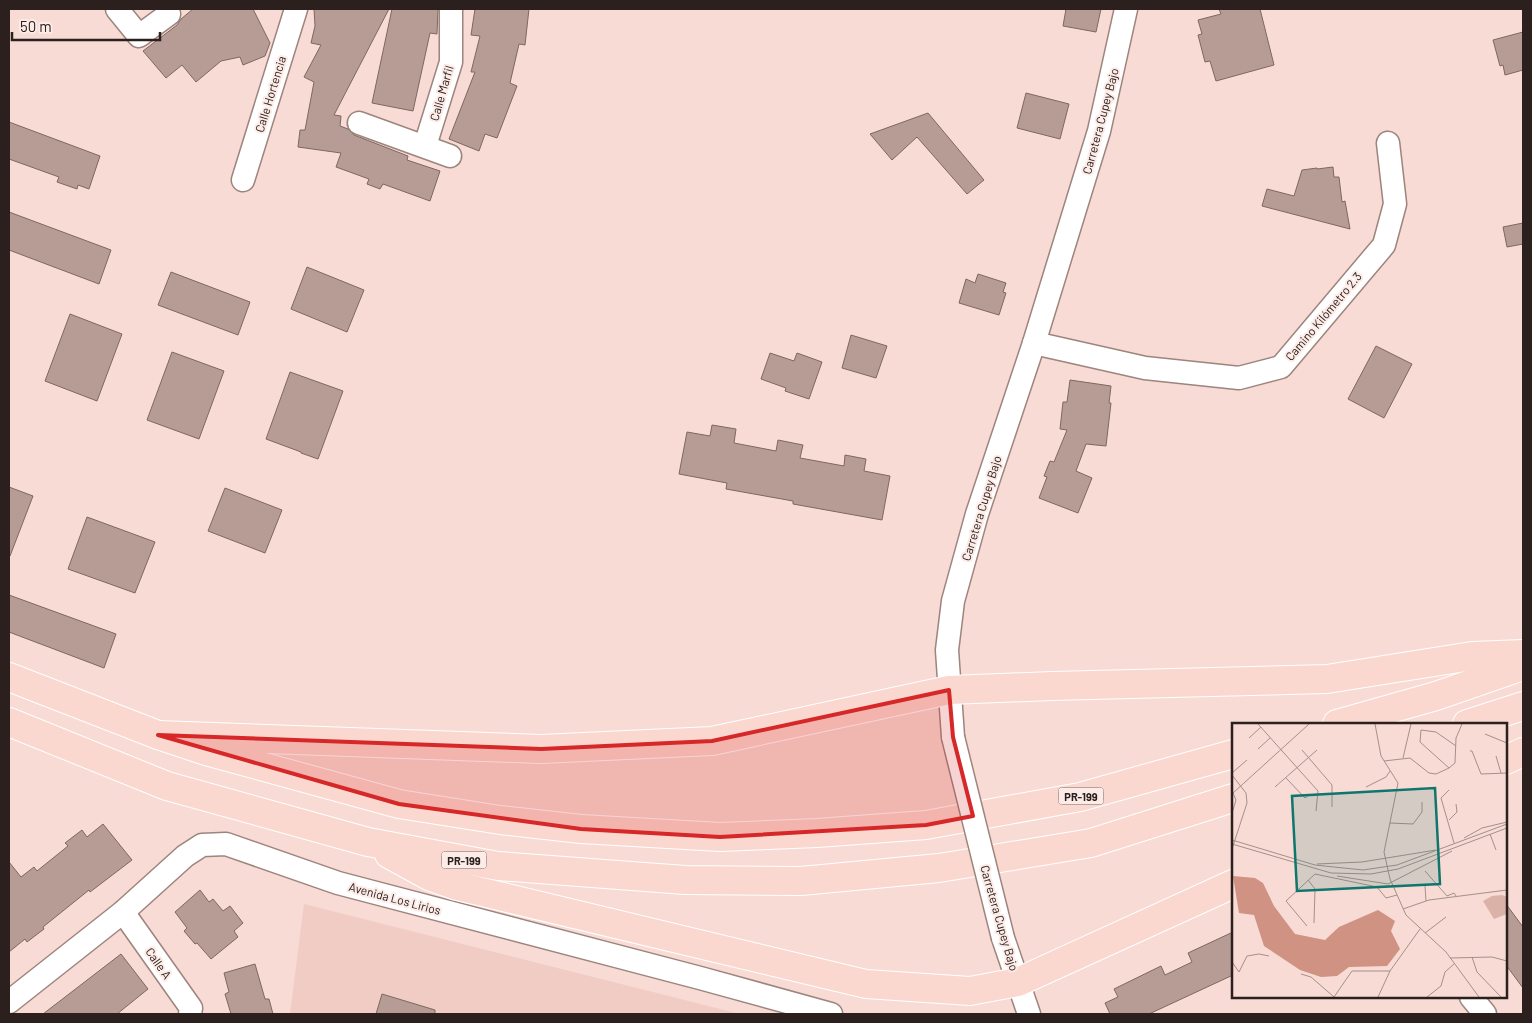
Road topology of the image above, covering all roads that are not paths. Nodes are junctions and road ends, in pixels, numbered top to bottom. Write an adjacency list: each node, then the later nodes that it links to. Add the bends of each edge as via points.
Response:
1 (117, 9): 5 (street, via 139,36)
2 (296, 9): 10 (street, Calle Hortencia)
3 (451, 9): 8 (street, Calle Marfil, via 451,62)
4 (1126, 9): 11 (street, Carretera Cupey Bajo, via 1099,131)
5 (169, 14)
6 (359, 123): 8 (street)
7 (1388, 143): 11 (street, Camino Kilómetro 2.3, via 1395,204 1384,245 1281,367 1239,378 1145,368)
8 (425, 146): 9 (street)
9 (450, 156)
10 (243, 180)
11 (1034, 343): 15 (street, Carretera Cupey Bajo, via 977,514 953,601 947,650)
12 (1523, 654): 15 (main road, via 1472,656 1327,679)
13 (1523, 666): 18 (main road, via 1436,696)
14 (9, 677): 20 (main road, PR-199)
15 (948, 690): 20 (main road, via 712,741 541,749); 28 (street, Carretera Cupey Bajo, bridge, via 953,737 1003,938)
16 (1523, 706): 19 (main road)
17 (9, 722): 25 (main road, PR-199, via 167,786)
18 (1341, 723)
19 (1470, 723)
20 (158, 735): 22 (main road, PR-199, via 399,804 581,829 720,837 926,825 1080,797)
21 (1523, 752): 23 (main road)
22 (1232, 754)
23 (1507, 760)
24 (1232, 798): 25 (main road, PR-199, via 1091,843 939,868 801,881 684,880 498,866)
25 (368, 842): 28 (main road, via 429,876 457,886 866,984 970,991)
26 (1232, 884): 28 (main road)
27 (123, 912): 30 (street, Avenida Los Lirios); 31 (street, Calle A, via 190,1008); 32 (street, Avenida Los Lirios, via 202,845 226,844 338,883)
28 (1018, 982): 33 (street, Carretera Cupey Bajo)
29 (1472, 998): 34 (street)
30 (9, 1002)
31 (190, 1014)
32 (831, 1014)
33 (1028, 1014)
34 (1485, 1014)

